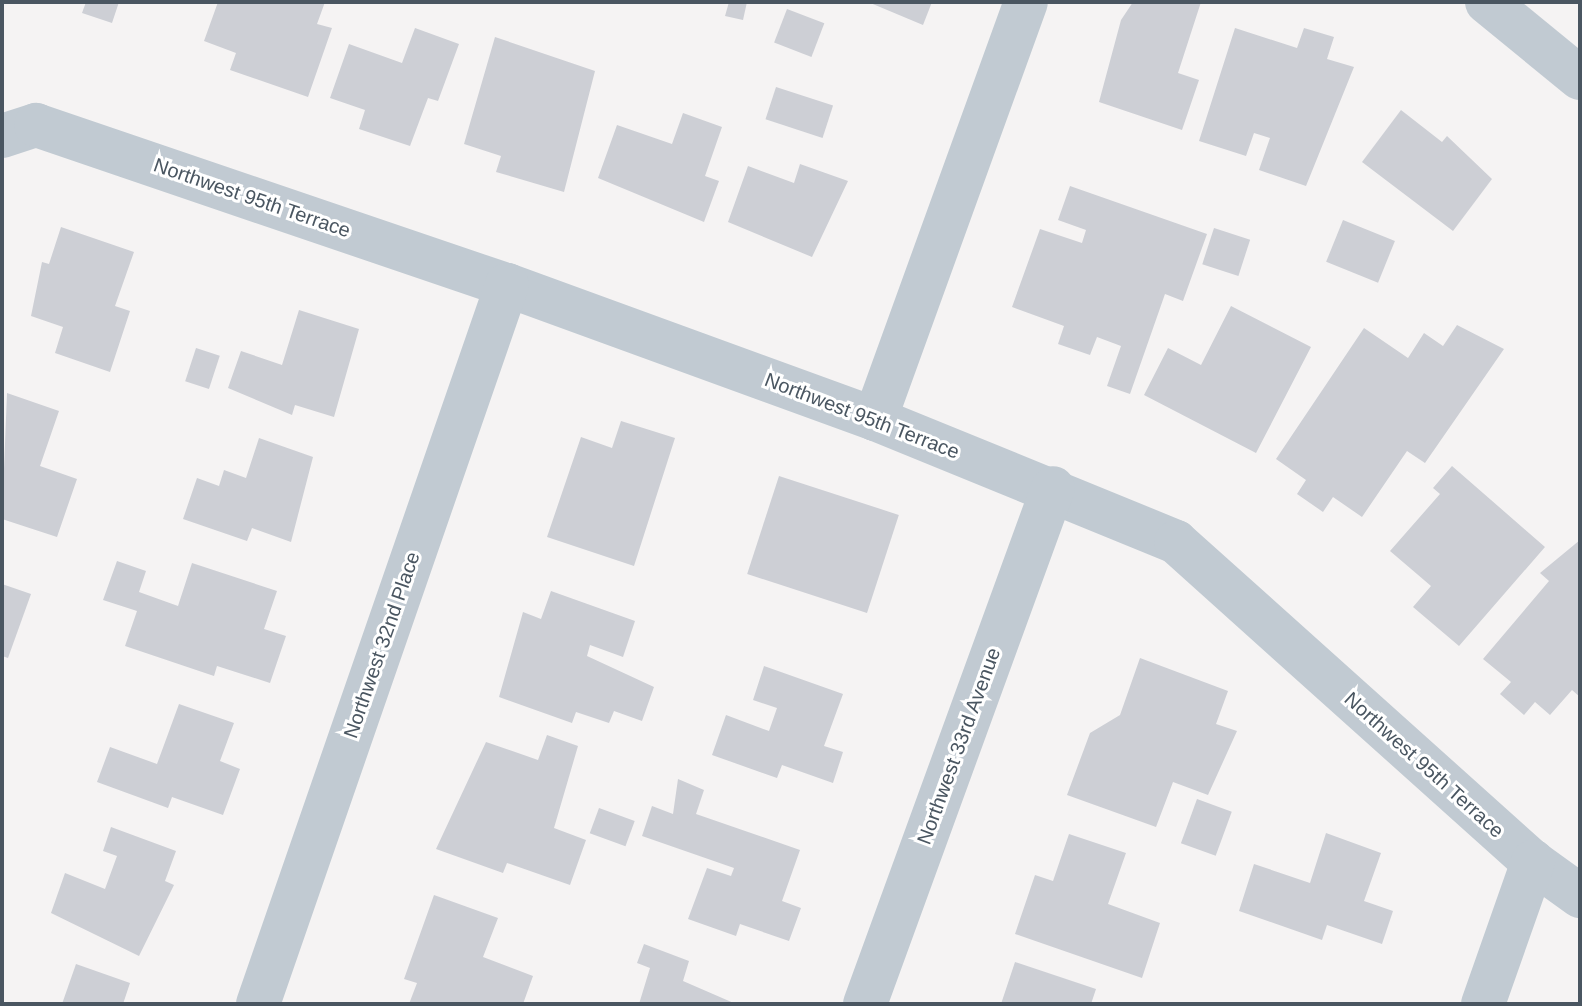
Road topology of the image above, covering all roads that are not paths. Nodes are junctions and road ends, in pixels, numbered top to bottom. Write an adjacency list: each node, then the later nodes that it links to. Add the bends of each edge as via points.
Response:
1 (1026, 2): 6 (street)
2 (1487, 2): 3 (street)
3 (1580, 78)
4 (19, 131): 5 (street, Northwest 95th Terrace)
5 (507, 285): 6 (street, Northwest 95th Terrace); 10 (street, Northwest 32nd Place)
6 (875, 419): 7 (street, Northwest 95th Terrace)
7 (1053, 488): 8 (street, Northwest 95th Terrace, via 1176,542); 11 (street, Northwest 33rd Avenue)
8 (1533, 862): 9 (street, Northwest 95th Terrace); 12 (street)
9 (1580, 896)
10 (258, 1004)
11 (865, 1004)
12 (1483, 1004)

